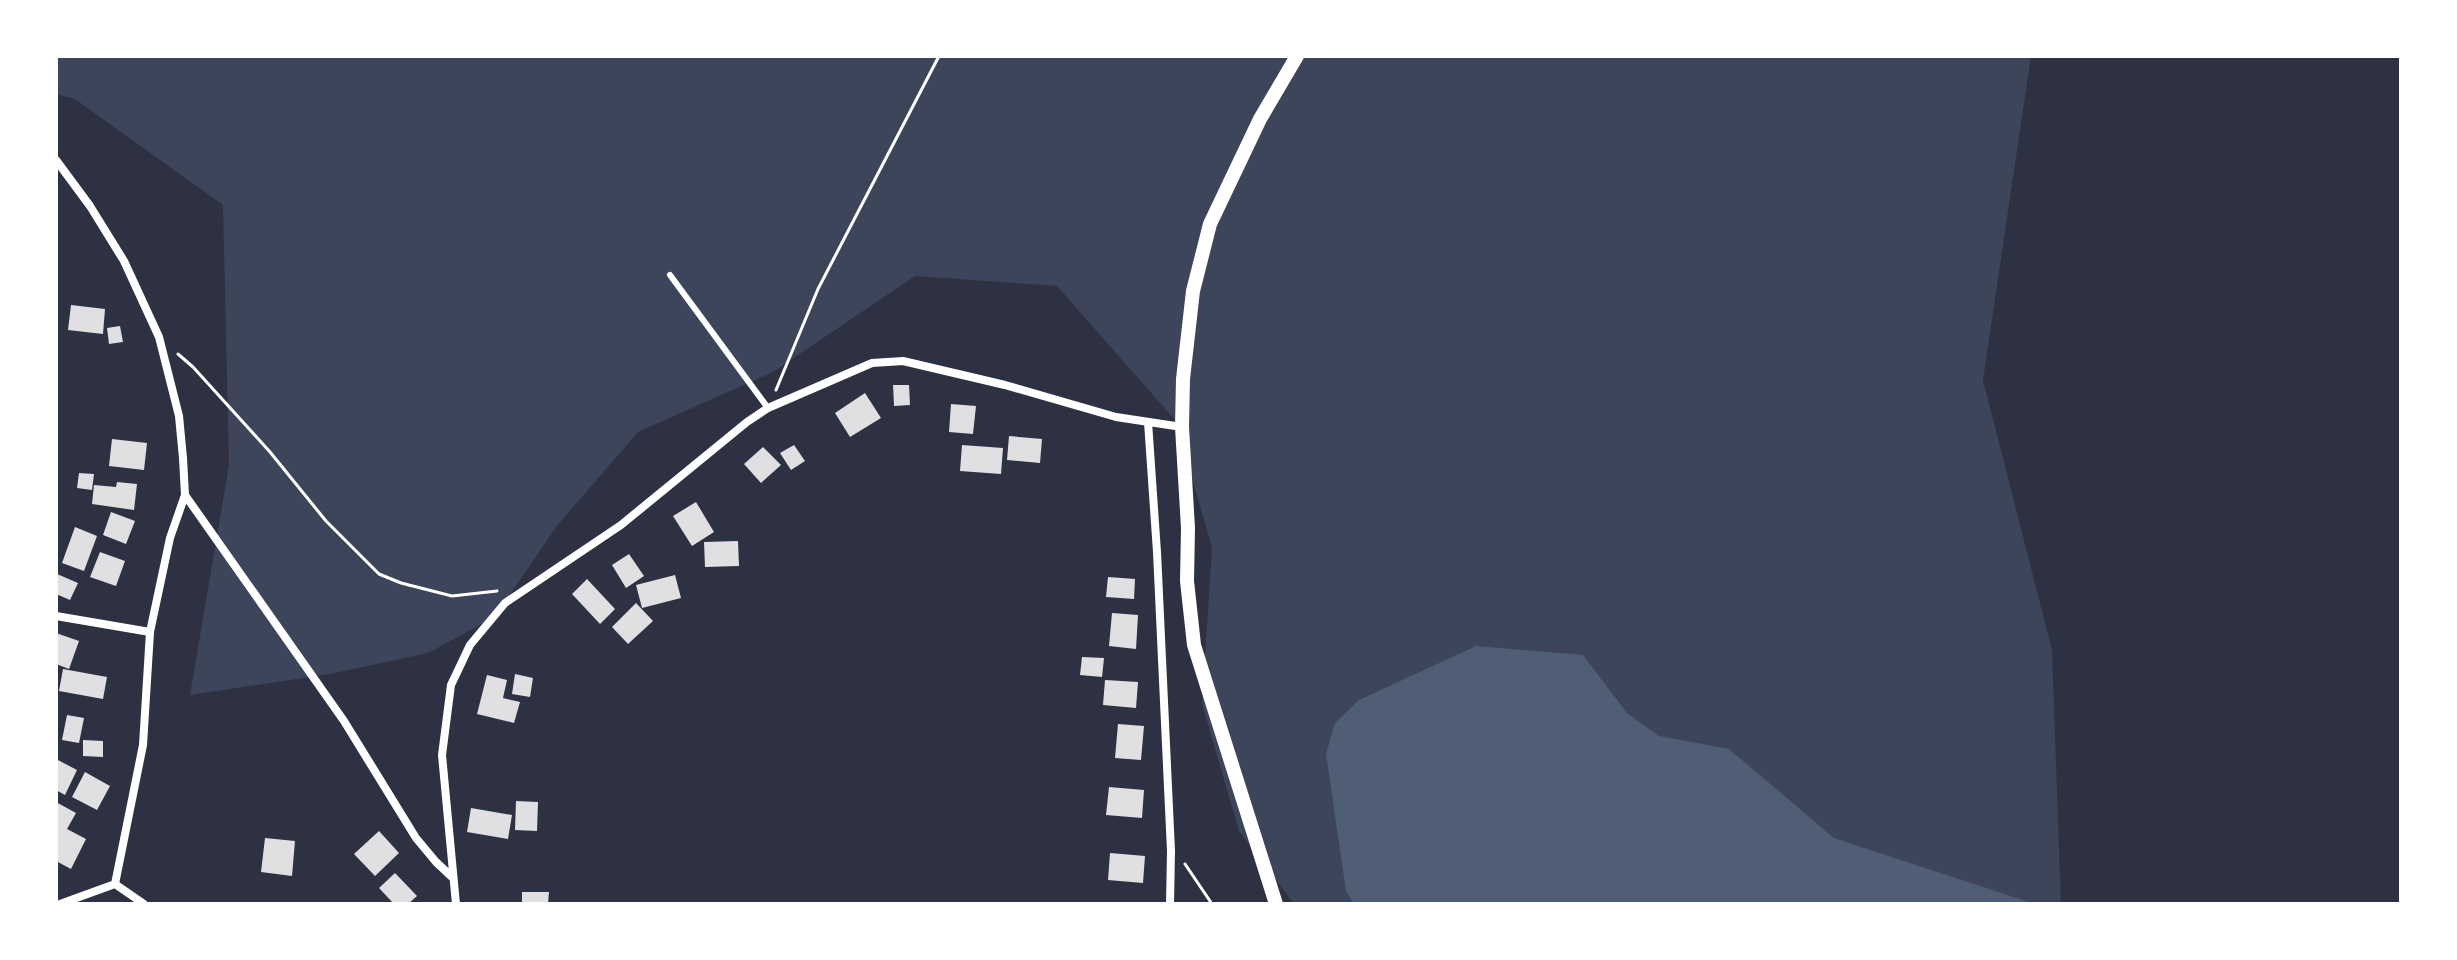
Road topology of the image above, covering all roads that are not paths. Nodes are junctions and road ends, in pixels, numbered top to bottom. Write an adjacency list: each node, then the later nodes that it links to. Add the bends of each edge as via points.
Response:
1 (1297, 56): 6 (street, via 1210,224 1193,291)
2 (56, 160): 7 (street, via 124,261 159,337 179,416)
3 (670, 275): 4 (lane)
4 (768, 408): 5 (street, via 872,363 903,361); 10 (street, via 621,525 505,603 470,645 451,685 442,755)
5 (1148, 422): 6 (street); 15 (street)
6 (1182, 427): 16 (street, via 1194,645)
7 (185, 495): 9 (street); 10 (street, via 344,721 416,838)
8 (56, 616): 9 (street)
9 (150, 632): 11 (street, via 143,745)
10 (452, 877): 14 (street)
11 (115, 884): 12 (street); 13 (street)
12 (60, 904)
13 (144, 904)
14 (456, 904)
15 (1170, 904)
16 (1276, 904)

